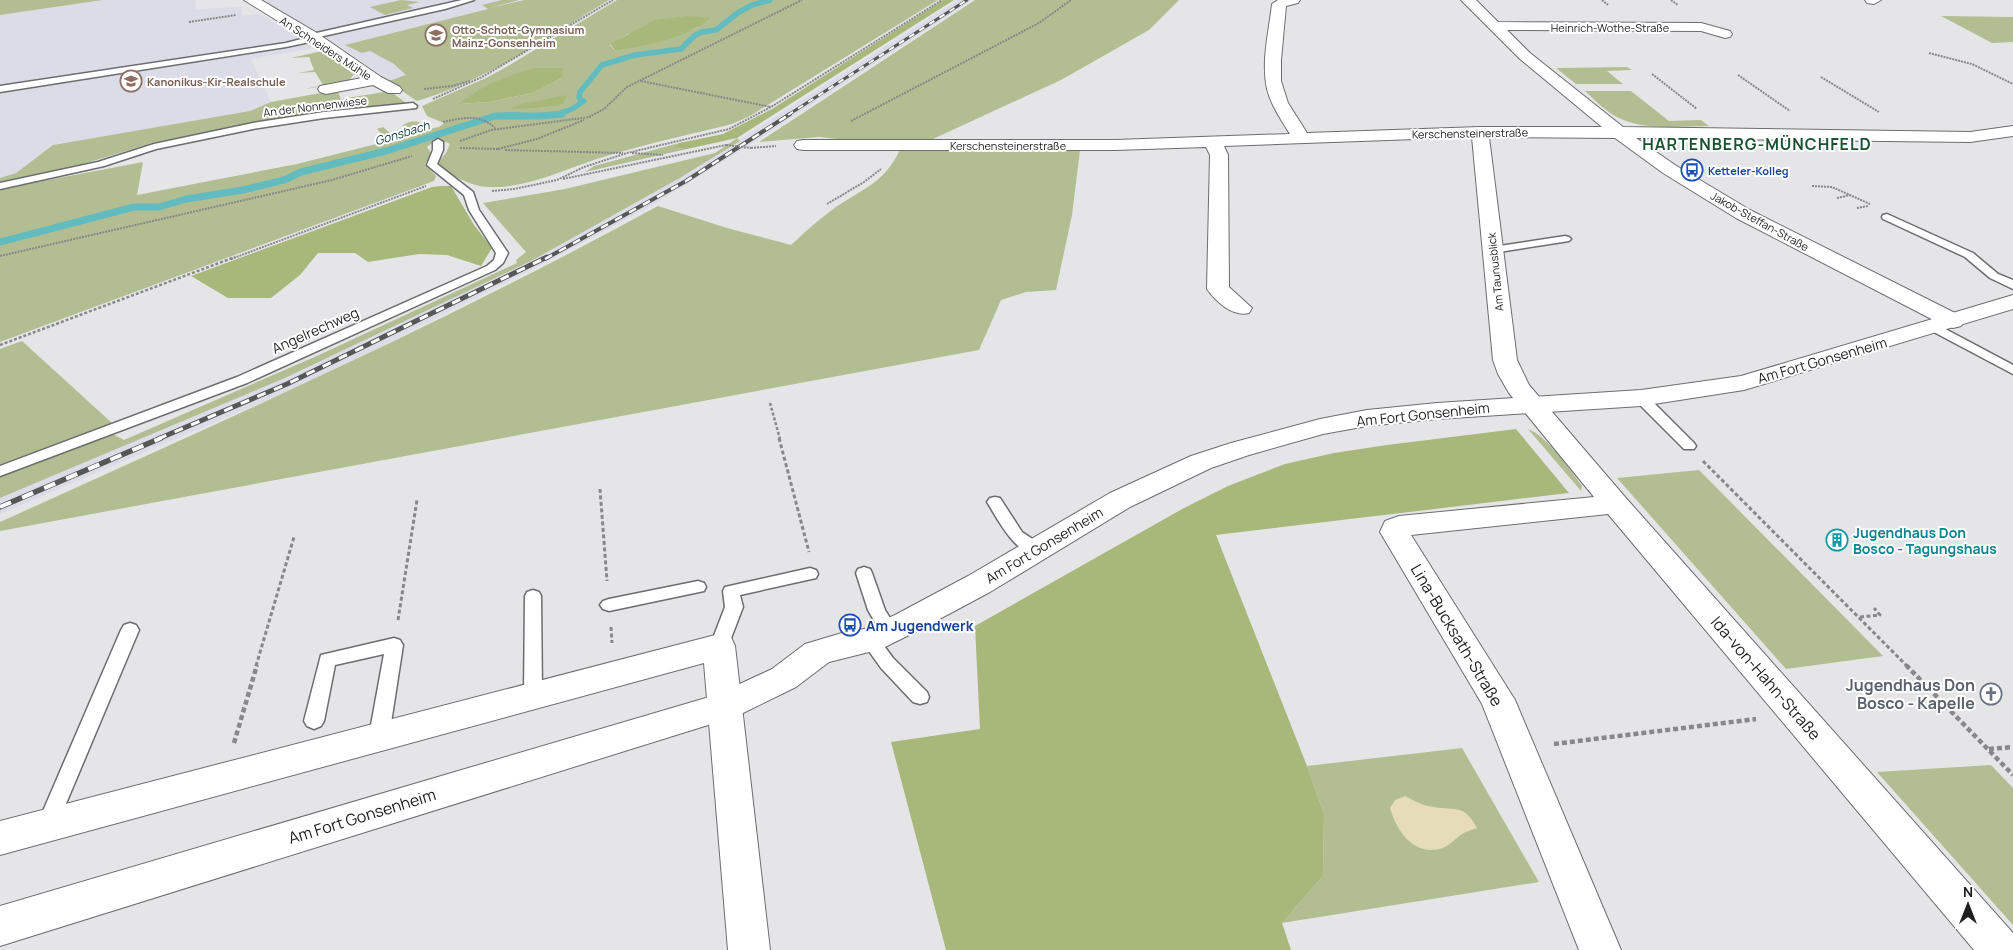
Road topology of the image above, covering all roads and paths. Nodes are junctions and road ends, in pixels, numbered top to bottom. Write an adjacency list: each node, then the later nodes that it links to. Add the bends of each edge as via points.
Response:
1 (251, 0): 9 (street, An Schneiders Mühle)
2 (470, 0): 13 (lane)
3 (613, 0): 17 (path)
4 (802, 0): 20 (path)
5 (942, 0): 26 (path)
6 (1071, 0): 38 (path, via 1039,23)
7 (1293, 0): 35 (street, via 1279,4 1274,43 1274,88)
8 (1468, 0): 11 (street, Jakob-Steffan-Straße)
9 (268, 10): 10 (path); 13 (street, An Schneiders Mühle)
10 (189, 22)
11 (1495, 26): 12 (street, Heinrich-Wothe-Straße, via 1701,27); 32 (street, Jakob-Steffan-Straße, via 1525,56)
12 (1724, 34)
13 (314, 37): 19 (street, An Schneiders Mühle); 22 (lane, via 286,45)
14 (1929, 53): 21 (path, via 1972,64)
15 (1652, 74): 33 (path)
16 (1738, 76): 34 (path)
17 (482, 77): 24 (path, via 440,87); 25 (path)
18 (1821, 77): 36 (path)
19 (375, 80): 23 (street, An Schneiders Mühle); 24 (street, An Schneiders Mühle)
20 (641, 81): 26 (path); 27 (path, via 628,87)
21 (2013, 84)
22 (0, 89)
23 (326, 89)
24 (392, 89)
25 (413, 106): 48 (lane, An der Nonnenwiese, via 252,126)
26 (772, 107): 44 (path, via 729,129)
27 (590, 117): 29 (path); 43 (path, via 537,139)
28 (438, 123): 29 (path, via 474,116)
29 (495, 128): 42 (path, via 460,140)
30 (2013, 131): 36 (street, Kerschensteinerstraße, via 1970,137)
31 (1480, 132): 32 (street, Kerschensteinerstraße); 35 (street, Kerschensteinerstraße); 57 (street, Am Taunusblick)
32 (1618, 132): 33 (street, Kerschensteinerstraße); 62 (street, Jakob-Steffan-Straße, via 1668,169 1743,214)
33 (1728, 133): 34 (street, Kerschensteinerstraße)
34 (1826, 135): 36 (street, Kerschensteinerstraße)
35 (1302, 138): 37 (street, Kerschensteinerstraße)
36 (1922, 138)
37 (1213, 142): 39 (street, Kerschensteinerstraße); 61 (street, via 1219,155 1218,289)
38 (803, 144): 39 (street, Kerschensteinerstraße)
39 (896, 144): 53 (path, via 880,170)
40 (438, 146): 42 (path); 46 (lane, via 432,165); 58 (path, via 332,180)
41 (778, 146): 45 (path, bridge, via 752,148 726,144)
42 (452, 148): 43 (path)
43 (498, 149): 44 (path)
44 (626, 153): 45 (path); 47 (path)
45 (669, 156): 47 (path)
46 (447, 178): 50 (lane); 63 (path)
47 (557, 180): 50 (path)
48 (0, 186)
49 (1812, 186): 51 (path, via 1832,187)
50 (469, 194): 69 (lane, Angelrechweg, via 474,210 502,253 491,268 242,380)
51 (1851, 195): 52 (path); 54 (path, via 1871,205)
52 (1837, 198)
53 (827, 204)
54 (1857, 208)
55 (1887, 217): 59 (lane, via 1969,255 1994,276)
56 (1565, 238): 57 (lane)
57 (1493, 250): 67 (street, Am Taunusblick, via 1505,360 1510,374)
58 (0, 256)
59 (2013, 285)
60 (2013, 302): 62 (street, Am Fort Gonsenheim)
61 (1241, 308)
62 (1943, 324): 64 (lane); 65 (street, Am Fort Gonsenheim, via 1744,383)
63 (0, 345)
64 (2013, 370)
65 (1641, 398): 67 (street, Am Fort Gonsenheim); 68 (lane)
66 (770, 403): 77 (path, via 808,543)
67 (1532, 405): 73 (street, Ida-von-Hahn-Straße); 75 (street, Am Fort Gonsenheim, via 1367,418 1271,440 1200,462 1120,500)
68 (1688, 446): 82 (path)
69 (0, 470)
70 (600, 489): 80 (path)
71 (417, 500): 86 (path)
72 (995, 502): 75 (lane, via 1016,536)
73 (1615, 504): 91 (street, Ida-von-Hahn-Straße); 96 (street, Lina-Bucksath-Straße, via 1395,528 1498,700)
74 (294, 537): 93 (path)
75 (1037, 550): 84 (street, Am Fort Gonsenheim)
76 (864, 573): 84 (lane, via 876,610)
77 (810, 574): 87 (lane, via 731,591 734,607)
78 (698, 587): 80 (lane)
79 (533, 596): 88 (lane)
80 (609, 606): 85 (path)
81 (1874, 608): 82 (path, via 1880,615)
82 (1860, 616): 97 (path)
83 (130, 630): 99 (lane)
84 (879, 636): 89 (lane, via 887,663); 90 (street, Am Fort Gonsenheim, via 851,658 822,672 784,678)
85 (612, 644)
86 (394, 645): 92 (lane, via 327,660); 94 (lane)
87 (719, 646): 88 (street); 90 (street)
88 (533, 695): 94 (street)
89 (920, 697)
90 (724, 706): 101 (street, Am Fort Gonsenheim); 102 (street)
91 (1796, 714): 96 (path); 104 (street, Ida-von-Hahn-Straße)
92 (314, 721)
93 (240, 723)
94 (379, 736): 99 (street)
95 (2013, 747): 97 (path)
96 (1518, 749): 103 (street, Lina-Bucksath-Straße)
97 (1988, 749): 98 (path)
98 (2013, 776)
99 (47, 825): 100 (street)
100 (0, 838)
101 (0, 926)
102 (749, 950)
103 (1600, 950)
104 (2001, 950)

